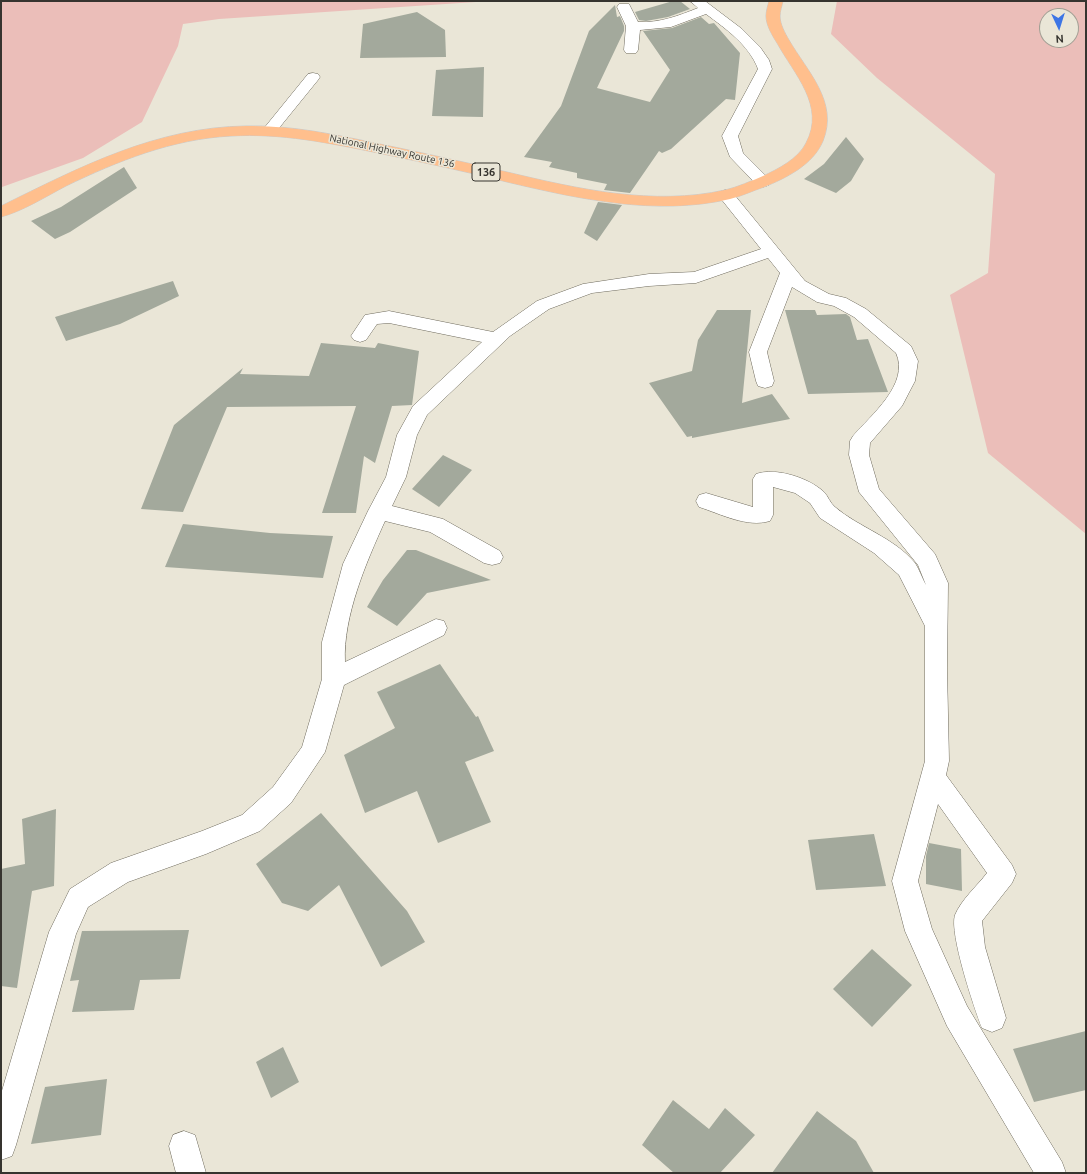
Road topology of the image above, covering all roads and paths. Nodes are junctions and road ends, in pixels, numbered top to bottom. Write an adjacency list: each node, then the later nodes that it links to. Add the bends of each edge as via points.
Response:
1 (776, 1): 8 (highway, National Highway Route 136 / 136, via 775,23 786,48 819,100 821,115 815,142 803,158 780,175)
2 (702, 5): 4 (street, via 671,24); 8 (street, via 746,41 763,60 765,69 730,136 736,154)
3 (624, 7): 4 (street)
4 (633, 26): 5 (street)
5 (631, 50)
6 (313, 77): 7 (street)
7 (270, 130): 9 (highway, National Highway Route 136 / 136, via 325,137 581,193 636,201 664,202); 10 (highway, National Highway Route 136 / 136, via 197,135 168,141 111,160)
8 (763, 182): 9 (highway, National Highway Route 136 / 136)
9 (726, 195): 11 (street)
10 (1, 212)
11 (772, 251): 12 (street); 14 (street, via 696,277 589,288 543,305)
12 (788, 271): 15 (street, via 758,352); 19 (street, via 799,285 860,313 904,350 909,361 903,388 896,401 860,441 859,455 869,492 927,560 937,583)
13 (360, 336): 14 (street, via 371,319 389,317)
14 (496, 339): 17 (street, via 420,411 407,435 396,477)
15 (765, 381)
16 (706, 501): 19 (street, via 750,515 764,515 763,479 778,480 802,487 817,498 827,512 882,548 907,569)
17 (378, 511): 18 (street, via 436,525); 21 (street, via 354,564 333,642)
18 (492, 557)
19 (935, 625): 22 (street, via 937,761)
20 (436, 628): 21 (street)
21 (334, 679): 24 (street, via 313,752 282,795 251,823 206,842 120,872 79,898 63,932)
22 (933, 777): 23 (street, via 1003,874 968,917 971,947); 25 (street, via 905,880 919,931 957,1016)
23 (992, 1018)
24 (1, 1145)
25 (1051, 1173)

